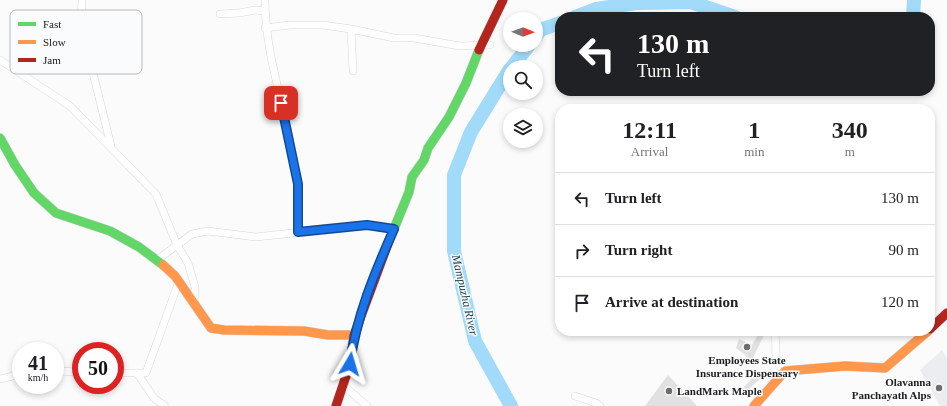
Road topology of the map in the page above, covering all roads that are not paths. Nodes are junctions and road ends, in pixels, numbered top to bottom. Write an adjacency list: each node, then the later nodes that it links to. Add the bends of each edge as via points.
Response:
1 (82, 0): 4 (street)
2 (265, 0): 5 (street)
3 (503, 0): 9 (main road)
4 (82, 10)
5 (265, 11): 6 (street); 7 (street)
6 (220, 14)
7 (266, 28): 8 (street, via 323,25); 18 (street, via 298,184)
8 (351, 29): 9 (street, via 394,38 414,38 460,46); 12 (street)
9 (485, 45): 17 (main road, via 449,116 412,177 409,192)
10 (0, 60): 11 (street)
11 (10, 67)
12 (353, 71)
13 (21, 74): 16 (street, via 70,106)
14 (93, 74): 16 (street)
15 (0, 138): 20 (main road, via 34,193 56,213 110,231)
16 (111, 146): 19 (street, via 156,194)
17 (394, 229): 18 (street, via 367,225); 25 (main road)
18 (298, 232): 19 (street, via 256,237 208,231 192,234)
19 (177, 244): 20 (street); 22 (street, via 188,263 195,287)
20 (157, 260): 21 (main road)
21 (179, 281): 22 (main road); 30 (street, via 146,373)
22 (194, 303): 25 (main road, via 211,328)
23 (947, 313): 24 (main road)
24 (935, 324)
25 (354, 335): 33 (main road)
26 (774, 336): 28 (street, via 779,367)
27 (922, 336): 28 (main road, via 885,368 844,366)
28 (785, 371): 39 (main road)
29 (124, 373): 30 (street)
30 (137, 373): 35 (street, via 154,398)
31 (12, 376): 32 (street)
32 (0, 379)
33 (344, 386): 36 (main road); 37 (street)
34 (575, 396): 38 (street)
35 (165, 406)
36 (336, 406)
37 (367, 406)
38 (600, 406)
39 (754, 406)

